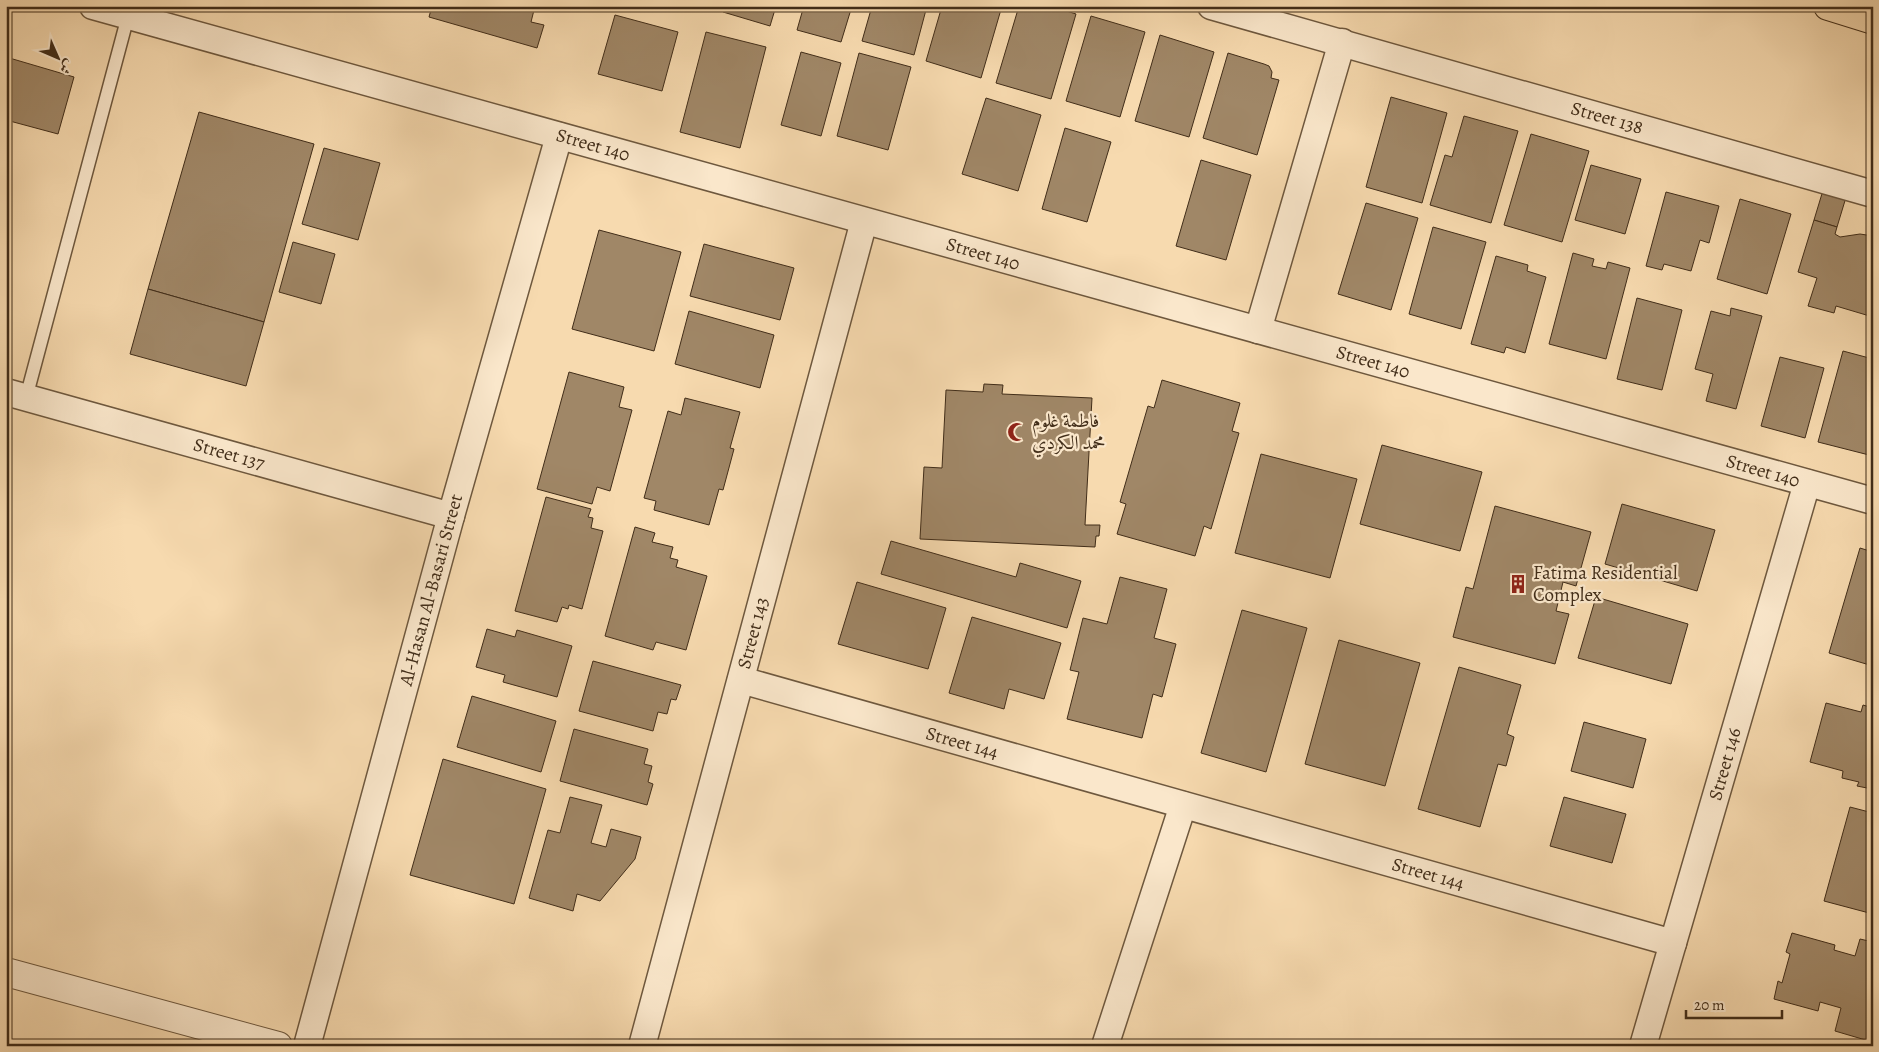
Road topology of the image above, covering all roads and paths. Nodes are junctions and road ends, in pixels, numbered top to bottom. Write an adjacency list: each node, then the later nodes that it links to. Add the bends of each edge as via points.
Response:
1 (93, 6): 4 (street, Street 140)
2 (1211, 6): 6 (street, Street 138)
3 (1828, 6): 5 (highway)
4 (128, 16): 7 (street, Street 140); 11 (lane)
5 (1873, 20)
6 (1342, 42): 8 (street, Street 138); 10 (street)
7 (559, 136): 9 (street, Street 140); 14 (street, Al-Hasan Al-Basari Street)
8 (1873, 194)
9 (864, 221): 10 (street, Street 140); 15 (street, Street 143)
10 (1258, 330): 12 (street, Street 140)
11 (16, 395): 14 (street, Street 137)
12 (1807, 483): 13 (street, Street 140); 17 (street, Street 146)
13 (1873, 501)
14 (451, 516): 20 (street, Al-Hasan Al-Basari Street)
15 (741, 680): 16 (street, Street 144); 21 (street, Street 143)
16 (1183, 805): 17 (street, Street 144); 22 (street)
17 (1673, 943): 23 (street, Street 146)
18 (6, 972): 19 (street)
19 (278, 1046)
20 (307, 1046)
21 (642, 1046)
22 (1105, 1046)
23 (1643, 1046)

